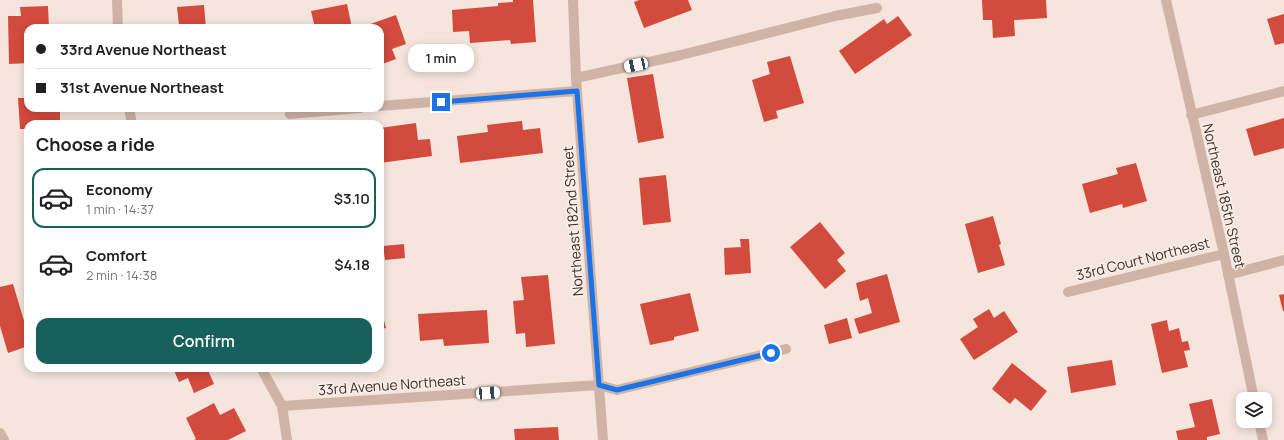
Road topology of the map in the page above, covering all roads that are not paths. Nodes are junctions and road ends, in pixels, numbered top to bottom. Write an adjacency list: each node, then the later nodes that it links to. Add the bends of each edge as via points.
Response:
1 (117, 0): 5 (street)
2 (573, 0): 6 (street, Northeast 182nd Street)
3 (1166, 0): 12 (street, Northeast 185th Street)
4 (877, 8): 6 (street)
5 (118, 24)
6 (576, 78): 7 (street, Northeast 182nd Street)
7 (577, 91): 9 (street); 19 (street, Northeast 182nd Street)
8 (1284, 91): 12 (street)
9 (384, 106)
10 (313, 112): 11 (street)
11 (290, 114)
12 (1191, 115): 13 (street, Northeast 185th Street)
13 (1224, 254): 15 (street, Northeast 185th Street); 16 (street, 33rd Court Northeast)
14 (1284, 260): 15 (street)
15 (1228, 275): 20 (street, Northeast 185th Street)
16 (1068, 292)
17 (786, 349): 19 (street, 33rd Avenue Northeast, via 617,390)
18 (263, 372): 21 (street)
19 (599, 385): 21 (street, 33rd Avenue Northeast); 26 (street, Northeast 182nd Street)
20 (1253, 392)
21 (282, 406): 25 (street)
22 (1260, 428): 27 (street)
23 (0, 432): 24 (street)
24 (4, 440)
25 (287, 440)
26 (603, 440)
27 (1263, 440)

